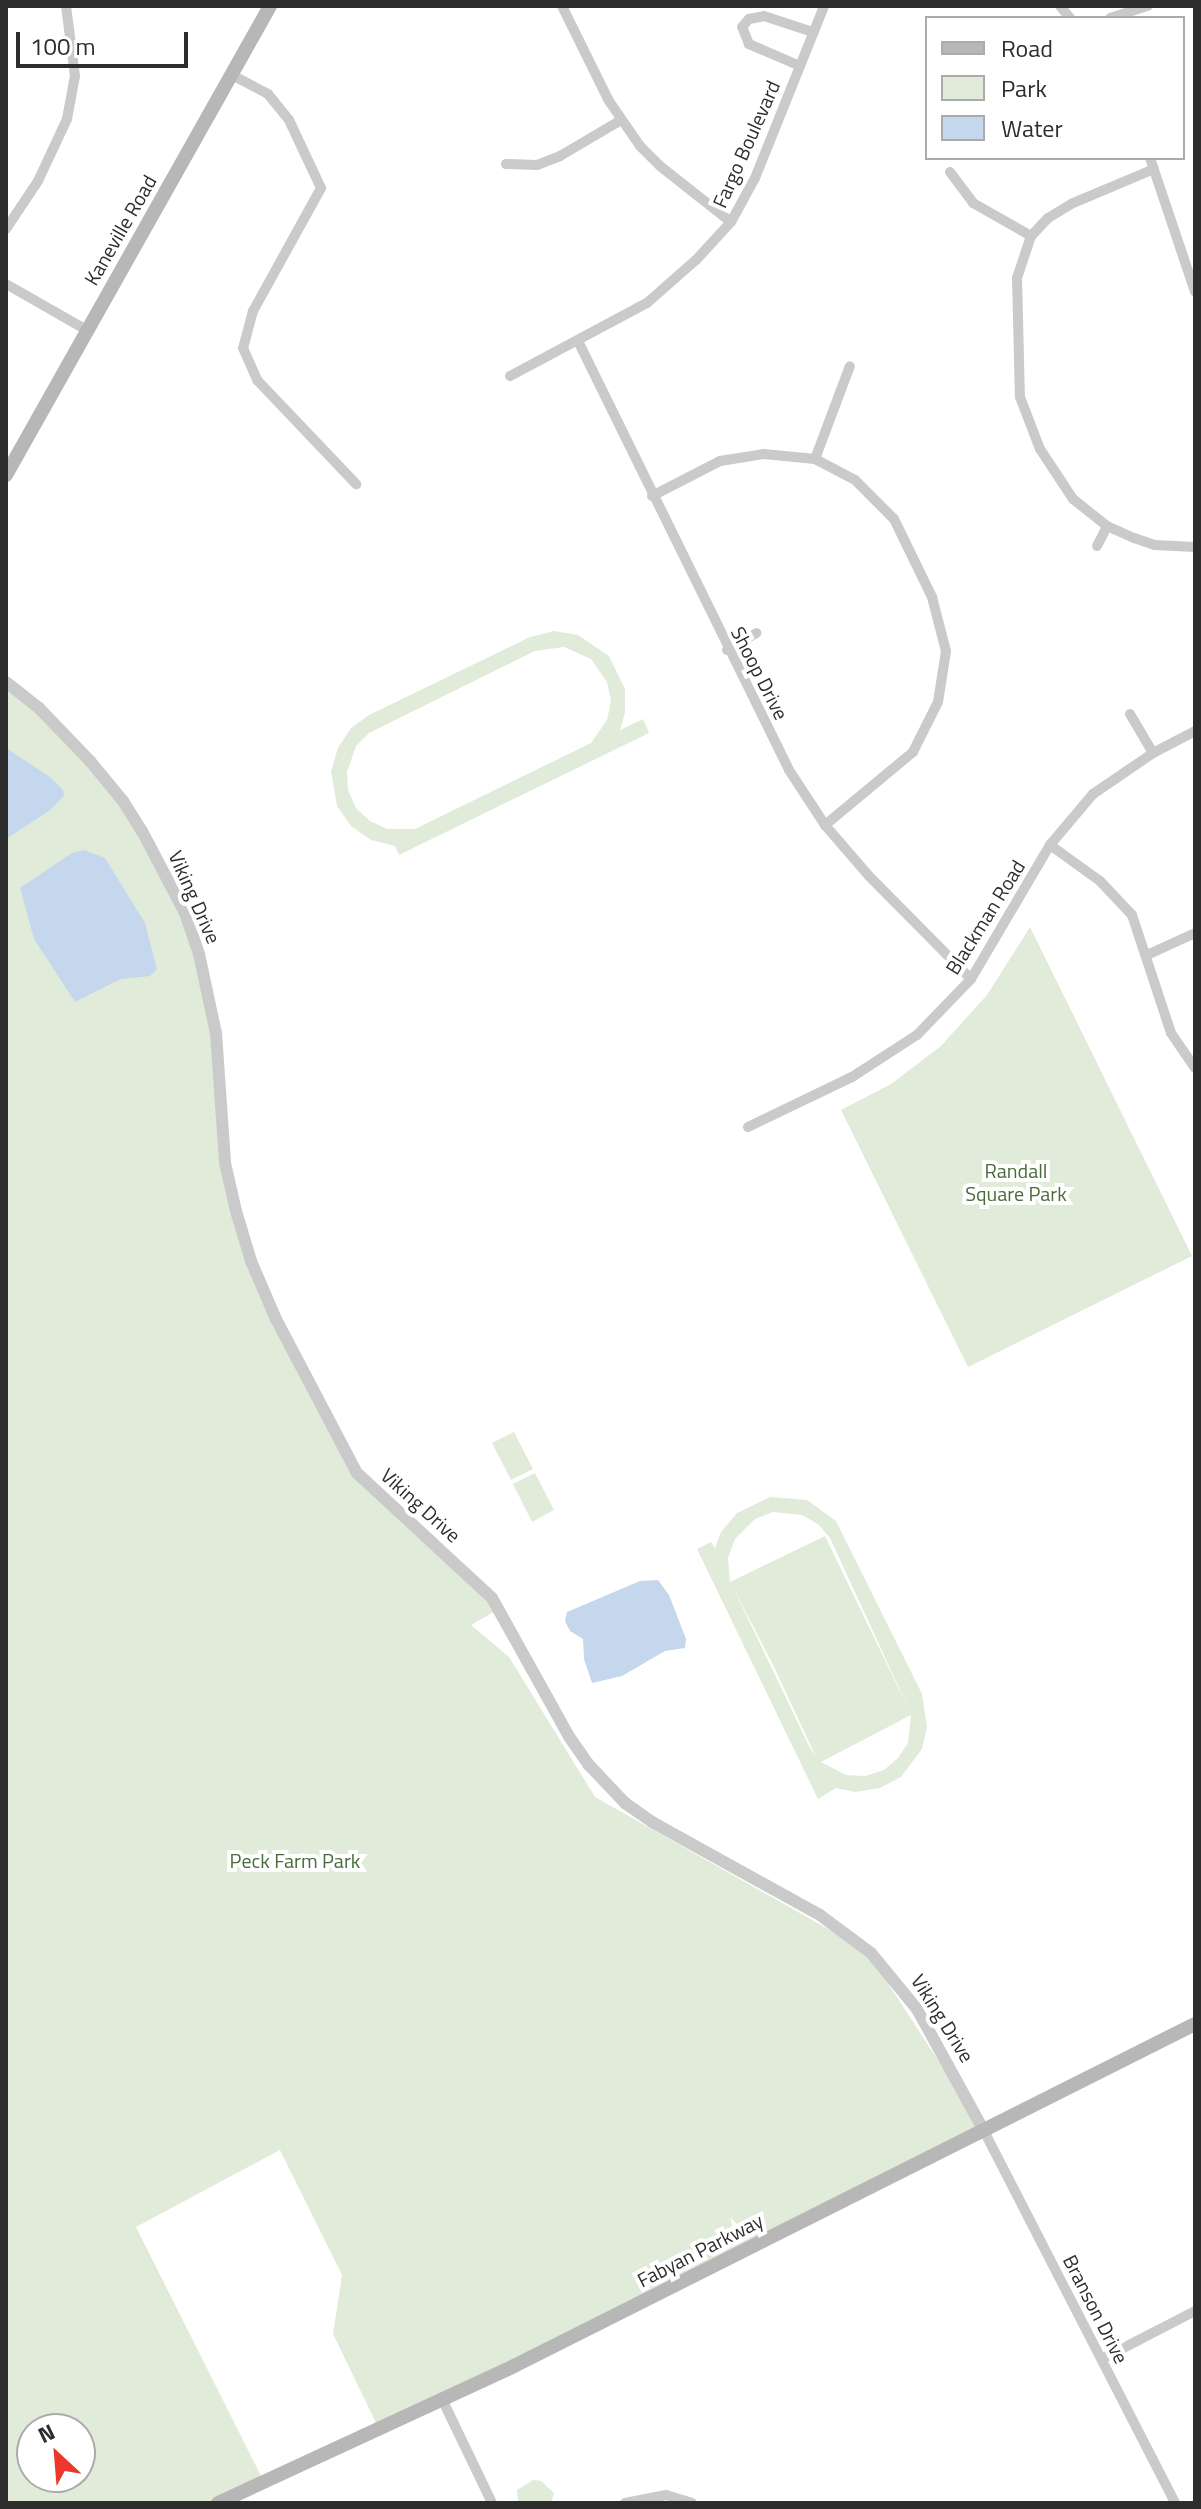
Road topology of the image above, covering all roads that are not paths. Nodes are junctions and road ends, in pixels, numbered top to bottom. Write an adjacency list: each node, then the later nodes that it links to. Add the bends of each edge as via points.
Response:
1 (270, 6): 9 (main road, Kaneville Road)
2 (562, 6): 10 (street)
3 (824, 6): 7 (street, Fargo Boulevard)
4 (1148, 6): 6 (street)
5 (71, 7): 15 (street, via 75,76 67,119 38,181)
6 (1116, 16)
7 (813, 32): 8 (street, Fargo Boulevard); 8 (street, via 764,16 749,19 742,27 749,44)
8 (800, 66): 14 (street, Fargo Boulevard, via 755,178)
9 (232, 75): 19 (main road, Kaneville Road); 25 (street, via 268,94 289,120 321,188 253,311 243,348 257,380)
10 (621, 120): 11 (street, via 537,165); 14 (street, via 660,166)
11 (506, 164)
12 (1152, 164): 16 (street, via 1073,203); 18 (street)
13 (950, 172): 16 (street, via 973,203)
14 (731, 222): 20 (street, Fargo Boulevard, via 647,303)
15 (6, 229)
16 (1031, 236): 27 (street, via 1017,278 1020,397 1040,449 1073,499)
17 (6, 284): 19 (street)
18 (1195, 292)
19 (85, 329): 24 (main road, Kaneville Road)
20 (578, 341): 22 (street, Fargo Boulevard); 26 (street, Shoop Drive)
21 (850, 366): 23 (street)
22 (510, 376)
23 (815, 459): 26 (street, via 764,454 720,461); 36 (street, via 855,480 894,519 932,597 946,651 938,702 913,752)
24 (6, 475)
25 (356, 484)
26 (652, 496): 31 (street, Shoop Drive)
27 (1107, 526): 28 (street); 29 (street, via 1154,545)
28 (1097, 546)
29 (1195, 547)
30 (757, 633): 31 (street)
31 (727, 650): 36 (street, Shoop Drive, via 789,770)
32 (6, 682): 44 (street, Viking Drive, via 39,708 123,801 185,913 216,1033 225,1163 243,1236 276,1319 357,1473 492,1598 570,1738 625,1803 820,1915 871,1953 917,2009)
33 (1130, 714): 35 (street)
34 (1195, 731): 35 (street, Blackman Road)
35 (1153, 753): 37 (street, Blackman Road, via 1093,794)
36 (825, 825): 40 (street, Shoop Drive)
37 (1050, 845): 39 (street, via 1100,881 1132,915); 40 (street, Blackman Road)
38 (1195, 933): 39 (street)
39 (1147, 955): 41 (street, via 1175,1043)
40 (971, 979): 42 (street, Blackman Road, via 917,1035 882,1061)
41 (1195, 1068)
42 (748, 1127)
43 (1195, 2024): 44 (main road, Fabyan Parkway)
44 (984, 2131): 46 (street, Branson Drive); 47 (main road, Fabyan Parkway)
45 (1195, 2311): 46 (street)
46 (1102, 2359): 52 (street, Branson Drive)
47 (442, 2399): 48 (main road, Fabyan Parkway); 49 (street)
48 (218, 2503)
49 (492, 2503)
50 (625, 2503): 51 (street, via 666,2495)
51 (692, 2503)
52 (1175, 2503)

